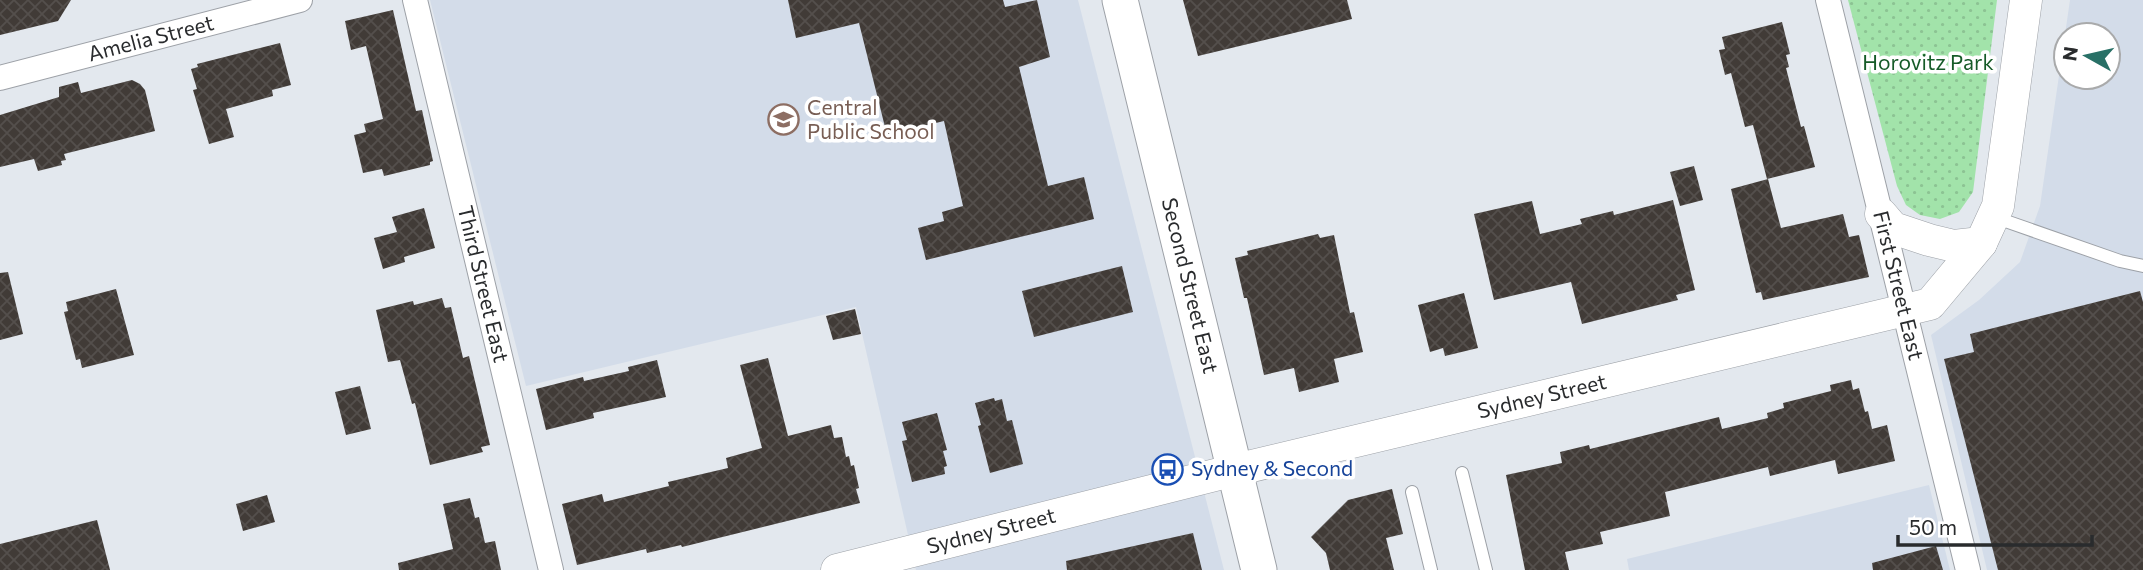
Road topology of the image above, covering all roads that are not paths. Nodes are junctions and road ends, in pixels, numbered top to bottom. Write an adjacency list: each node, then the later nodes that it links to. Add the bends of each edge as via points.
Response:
1 (300, 0): 6 (street, Amelia Street)
2 (415, 0): 15 (street, Third Street East)
3 (1120, 0): 11 (main road, Second Street East)
4 (1828, 0): 7 (street, First Street East)
5 (2026, 0): 8 (street, Sydney Street, via 1998,206)
6 (0, 78)
7 (1881, 214): 8 (street, via 1893,228 1954,246); 10 (street, First Street East)
8 (1987, 230): 9 (lane); 10 (street, Sydney Street, via 1930,304)
9 (2143, 265)
10 (1905, 310): 11 (street, Sydney Street); 20 (street, First Street East)
11 (1235, 470): 14 (street, Sydney Street); 17 (main road, Second Street East)
12 (1462, 473): 19 (lane)
13 (1412, 492): 18 (lane)
14 (899, 562): 16 (street, Sydney Street)
15 (551, 570)
16 (837, 570)
17 (1259, 570)
18 (1431, 570)
19 (1486, 570)
20 (1968, 570)

